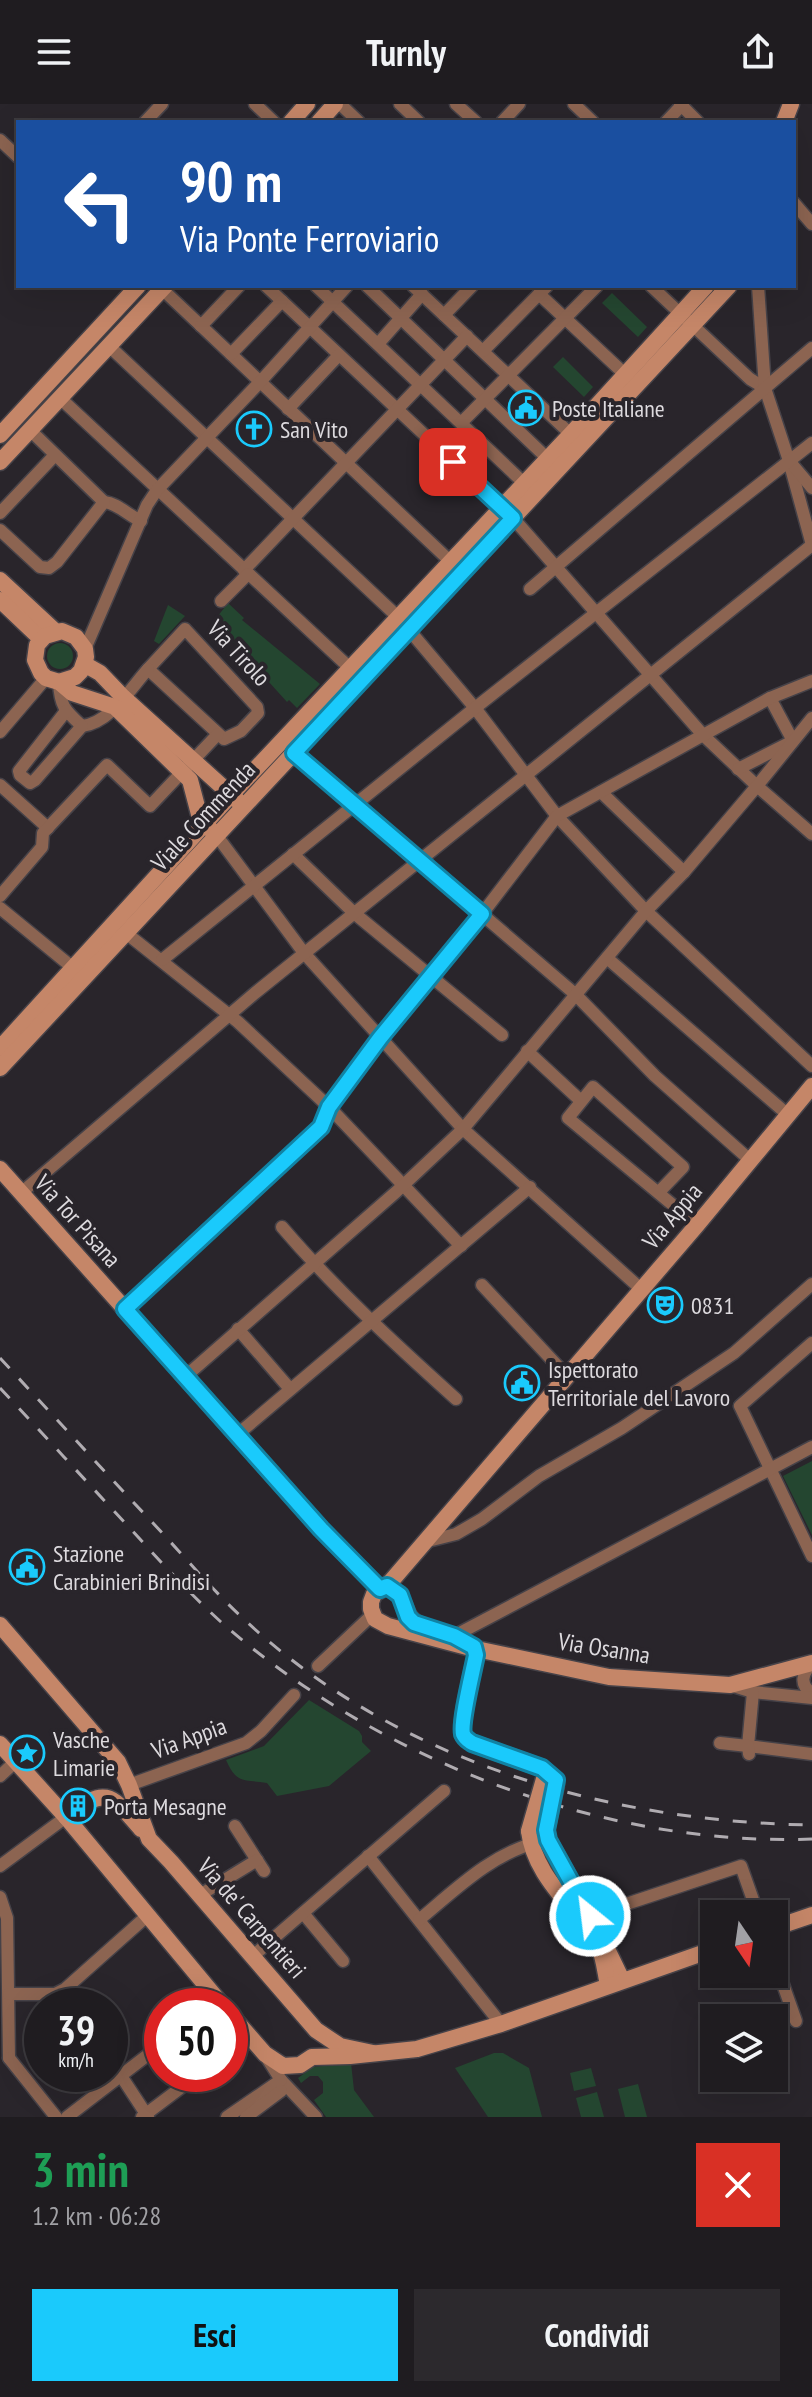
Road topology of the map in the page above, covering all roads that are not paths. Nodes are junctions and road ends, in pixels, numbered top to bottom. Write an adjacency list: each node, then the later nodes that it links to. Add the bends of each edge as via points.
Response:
1 (162, 104): 10 (street)
2 (255, 104): 11 (street)
3 (307, 104): 12 (street)
4 (338, 104): 13 (street); 14 (street)
5 (400, 104): 15 (street)
6 (456, 104): 16 (street)
7 (519, 104): 17 (street)
8 (574, 104): 18 (street)
9 (681, 105): 19 (street); 20 (street)
10 (147, 120)
11 (272, 120)
12 (293, 120)
13 (321, 120)
14 (357, 120)
15 (417, 120)
16 (474, 120)
17 (504, 120)
18 (591, 120)
19 (668, 120)
20 (696, 120)
21 (0, 140): 22 (street)
22 (16, 155)
23 (796, 205): 24 (street)
24 (812, 224)
25 (136, 288): 42 (street)
26 (164, 288): 46 (street); 48 (street)
27 (237, 288): 48 (street)
28 (268, 288): 40 (street)
29 (318, 288): 41 (street)
30 (345, 288): 41 (street)
31 (369, 288): 44 (street)
32 (470, 288): 43 (street)
33 (595, 288): 45 (street)
34 (653, 288): 47 (street)
35 (705, 288): 47 (street, Viale Commenda)
36 (726, 288): 47 (street, Viale Commenda)
37 (758, 288): 62 (street)
38 (418, 290): 43 (street); 44 (street)
39 (543, 290): 45 (street); 54 (street)
40 (282, 301): 49 (street); 55 (street)
41 (333, 301): 49 (street); 51 (street)
42 (121, 305): 46 (street); 69 (street)
43 (444, 315): 50 (street)
44 (401, 317): 51 (street); 57 (street)
45 (564, 318): 58 (street); 59 (street)
46 (135, 319): 52 (street)
47 (687, 319): 59 (street, Viale Commenda); 62 (street)
48 (201, 326): 55 (street)
49 (309, 327): 56 (street); 60 (street)
50 (467, 336): 54 (street); 57 (street)
51 (378, 344): 61 (street)
52 (109, 346): 63 (street); 70 (street)
53 (812, 348): 62 (street)
54 (483, 351): 58 (street)
55 (231, 354): 60 (street)
56 (339, 355): 65 (street); 66 (street)
57 (444, 358): 61 (street); 64 (street)
58 (507, 374): 64 (street); 71 (street)
59 (630, 380): 71 (street, Viale Commenda)
60 (260, 382): 65 (street); 70 (street)
61 (419, 384): 66 (street); 67 (street)
62 (765, 388): 75 (street); 89 (street)
63 (60, 398): 68 (street); 80 (street)
64 (485, 398): 67 (street); 74 (street)
65 (288, 409): 77 (street)
66 (396, 410): 77 (street); 83 (street)
67 (461, 423): 78 (street)
68 (30, 430): 73 (street); 76 (street)
69 (0, 435)
70 (207, 438): 80 (street); 84 (street)
71 (576, 439): 74 (street, Viale Commenda); 83 (street, Viale Commenda)
72 (812, 443): 75 (street)
73 (55, 455): 81 (street); 82 (street)
74 (548, 459): 78 (street, Viale Commenda)
75 (789, 461): 79 (street); 87 (street); 95 (street)
76 (0, 462)
77 (345, 463): 84 (street); 88 (street)
78 (525, 484): 83 (street, Viale Commenda)
79 (812, 488)
80 (157, 490): 85 (street); 90 (street)
81 (104, 502): 85 (street); 86 (street, via 49,568 40,567)
82 (0, 513)
83 (508, 513): 88 (street, Viale Commenda); 89 (street); 96 (street, Viale Commenda)
84 (292, 518): 90 (street); 96 (street)
85 (141, 521): 98 (street)
86 (0, 530)
87 (812, 545): 101 (street)
88 (451, 562): 96 (street, Viale Commenda)
89 (557, 567): 92 (street); 95 (street)
90 (246, 572): 94 (street); 100 (street)
91 (0, 580): 97 (street)
92 (530, 589)
93 (0, 600): 97 (street)
94 (221, 601)
95 (596, 612): 101 (street); 106 (street)
96 (404, 624): 100 (street, Viale Commenda); 106 (street); 114 (street, Viale Commenda)
97 (48, 635): 98 (street, via 70,633 81,642); 102 (street, via 35,660)
98 (84, 657): 102 (street, via 75,677); 105 (street)
99 (148, 669): 105 (street, Via Tirolo); 111 (street); 111 (street, Via Tirolo, via 185,629 257,707 258,713 241,731 224,739)
100 (351, 669): 121 (street, Viale Commenda)
101 (652, 675): 112 (street); 117 (street)
102 (53, 680): 105 (street, via 72,693); 107 (street); 110 (street)
103 (812, 681): 104 (street)
104 (770, 698): 112 (street); 113 (street)
105 (119, 702): 109 (street, Via Tirolo, via 93,725); 115 (street)
106 (475, 708): 117 (street); 122 (street)
107 (66, 711): 109 (street); 109 (street, Via Tirolo, via 20,775 30,783 35,780)
108 (812, 718): 113 (street)
109 (82, 726)
110 (0, 732)
111 (218, 734): 115 (street, Via Tirolo)
112 (703, 735): 116 (street); 120 (street)
113 (793, 741): 116 (street); 119 (street)
114 (294, 753): 121 (street, Viale Commenda); 122 (street)
115 (189, 766): 121 (street); 124 (street, Via Tirolo, via 150,806 107,765); 125 (street, via 200,818)
116 (738, 769): 119 (street)
117 (527, 775): 123 (street); 128 (street)
118 (0, 785): 124 (street)
119 (757, 786): 126 (street); 129 (street)
120 (601, 792): 123 (street); 129 (street)
121 (238, 801): 125 (street, Viale Commenda)
122 (354, 805): 127 (street); 128 (street)
123 (557, 816): 133 (street); 135 (street)
124 (48, 828): 131 (street, via 42,847)
125 (212, 830): 130 (street); 136 (street, Viale Commenda); 140 (street, Viale Commenda)
126 (812, 834)
127 (293, 854): 130 (street); 134 (street)
128 (420, 860): 134 (street); 135 (street)
129 (684, 872): 133 (street)
130 (254, 886): 137 (street); 139 (street)
131 (0, 896)
132 (0, 908): 140 (street)
133 (646, 911): 138 (street); 148 (street)
134 (354, 913): 137 (street); 141 (street)
135 (482, 914): 141 (street); 142 (street)
136 (126, 933): 139 (street); 140 (street, Viale Commenda)
137 (304, 953): 143 (street); 145 (street)
138 (607, 958): 142 (street); 153 (street)
139 (162, 960): 143 (street)
140 (79, 973): 146 (street, Viale Commenda); 149 (street, Viale Commenda)
141 (432, 977): 144 (street); 145 (street)
142 (575, 994): 147 (street); 155 (street, via 655,1076)
143 (230, 1014): 152 (street); 160 (street)
144 (502, 1035)
145 (380, 1038): 152 (street); 154 (street)
146 (0, 1048)
147 (527, 1051): 151 (street); 154 (street)
148 (812, 1066)
149 (0, 1068)
150 (812, 1086): 153 (street, Via Appia)
151 (581, 1101): 159 (street, via 568,1118); 159 (street, via 593,1087 683,1167)
152 (329, 1107): 157 (street); 168 (street, via 321,1127)
153 (787, 1114): 155 (street, Via Appia)
154 (463, 1129): 157 (street); 158 (street)
155 (750, 1160): 161 (street, Via Appia)
156 (0, 1169): 160 (street, Via Tor Pisana)
157 (403, 1185): 163 (street); 164 (street)
158 (530, 1187): 163 (street); 167 (street)
159 (659, 1192): 161 (street)
160 (21, 1193): 168 (street, Via Tor Pisana)
161 (697, 1225): 167 (street, Via Appia)
162 (282, 1227): 164 (street)
163 (461, 1246): 169 (street)
164 (313, 1263): 169 (street); 170 (street)
165 (812, 1284): 179 (street, via 734,1353 669,1397 539,1476 482,1519 456,1534)
166 (482, 1285): 173 (street)
167 (641, 1289): 173 (street, Via Appia)
168 (125, 1309): 172 (street, Via Tor Pisana)
169 (371, 1321): 174 (street); 175 (street)
170 (238, 1329): 172 (street); 174 (street)
171 (812, 1343): 178 (street, via 740,1406)
172 (186, 1376): 176 (street, Via Tor Pisana)
173 (567, 1376): 179 (street, Via Appia)
174 (290, 1389): 176 (street)
175 (456, 1399)
176 (238, 1434): 181 (street, Via Tor Pisana, via 321,1529)
177 (812, 1447): 178 (street)
178 (768, 1468): 180 (street); 184 (street)
179 (423, 1543): 181 (street, Via Appia)
180 (812, 1556)
181 (383, 1588): 182 (street, via 371,1602); 185 (street, Via Osanna, via 400,1595 414,1623)
182 (372, 1615): 186 (street, Via Osanna, via 388,1626); 188 (street)
183 (0, 1625): 201 (street, Via de' Carpentieri, via 118,1762)
184 (476, 1625): 185 (street); 186 (street)
185 (454, 1636): 186 (street, Via Osanna)
186 (474, 1647): 189 (street, Via Osanna, via 609,1677); 199 (street, via 465,1738 542,1768)
187 (812, 1663): 189 (street, Via Osanna); 192 (street, Via Osanna, via 803,1681)
188 (318, 1666)
189 (730, 1685): 190 (street, Via Osanna)
190 (753, 1692): 192 (street, Via Osanna); 195 (street)
191 (294, 1695): 201 (street, Via Appia, via 246,1743)
192 (812, 1696)
193 (720, 1743): 195 (street)
194 (0, 1744): 197 (street)
195 (749, 1750): 196 (street)
196 (812, 1754)
197 (15, 1762): 198 (street); 202 (street)
198 (0, 1776)
199 (549, 1779): 204 (street, bridge); 205 (street, bridge)
200 (444, 1791): 206 (street)
201 (127, 1794): 202 (street, Via Appia, via 95,1797); 209 (street, Via de' Carpentieri, via 149,1839)
202 (66, 1817): 208 (street); 214 (street)
203 (235, 1826): 209 (street, via 260,1865)
204 (530, 1837): 205 (street); 207 (street); 216 (street)
205 (550, 1840): 207 (street); 215 (street)
206 (368, 1856): 212 (street); 216 (street)
207 (537, 1860): 221 (street, via 596,1942)
208 (0, 1866)
209 (200, 1895): 219 (street, Via de' Carpentieri)
210 (0, 1897): 225 (street, via 7,1918)
211 (753, 1900): 215 (street, via 741,1866)
212 (303, 1913): 219 (street); 220 (street)
213 (812, 1915): 217 (street)
214 (147, 1916): 223 (street); 225 (street, via 65,1989 55,1994)
215 (590, 1916): 222 (street)
216 (419, 1920): 228 (street)
217 (788, 1923)
218 (700, 1954): 222 (street)
219 (253, 1956): 229 (street, Via de' Carpentieri)
220 (343, 1961)
221 (603, 1961): 222 (street); 226 (street)
222 (615, 1983): 226 (street)
223 (206, 1988)
224 (784, 1988): 227 (street)
225 (9, 1994): 234 (street)
226 (583, 1994): 228 (street)
227 (796, 2021)
228 (501, 2024): 231 (street, via 417,2049)
229 (316, 2030): 231 (street, via 340,2046); 235 (street, via 317,2042)
230 (250, 2036): 232 (street)
231 (373, 2053): 235 (street)
232 (265, 2054): 235 (street, via 283,2066); 237 (street)
233 (144, 2058): 236 (street)
234 (5, 2061): 243 (street)
235 (306, 2061): 237 (street)
236 (128, 2071)
237 (283, 2086): 241 (street); 245 (street); 246 (street)
238 (128, 2088): 242 (street)
239 (100, 2092): 244 (street)
240 (176, 2092): 242 (street)
241 (297, 2100): 247 (street); 248 (street)
242 (145, 2116)
243 (56, 2117)
244 (67, 2117)
245 (227, 2117)
246 (246, 2117)
247 (306, 2117)
248 (316, 2117)

